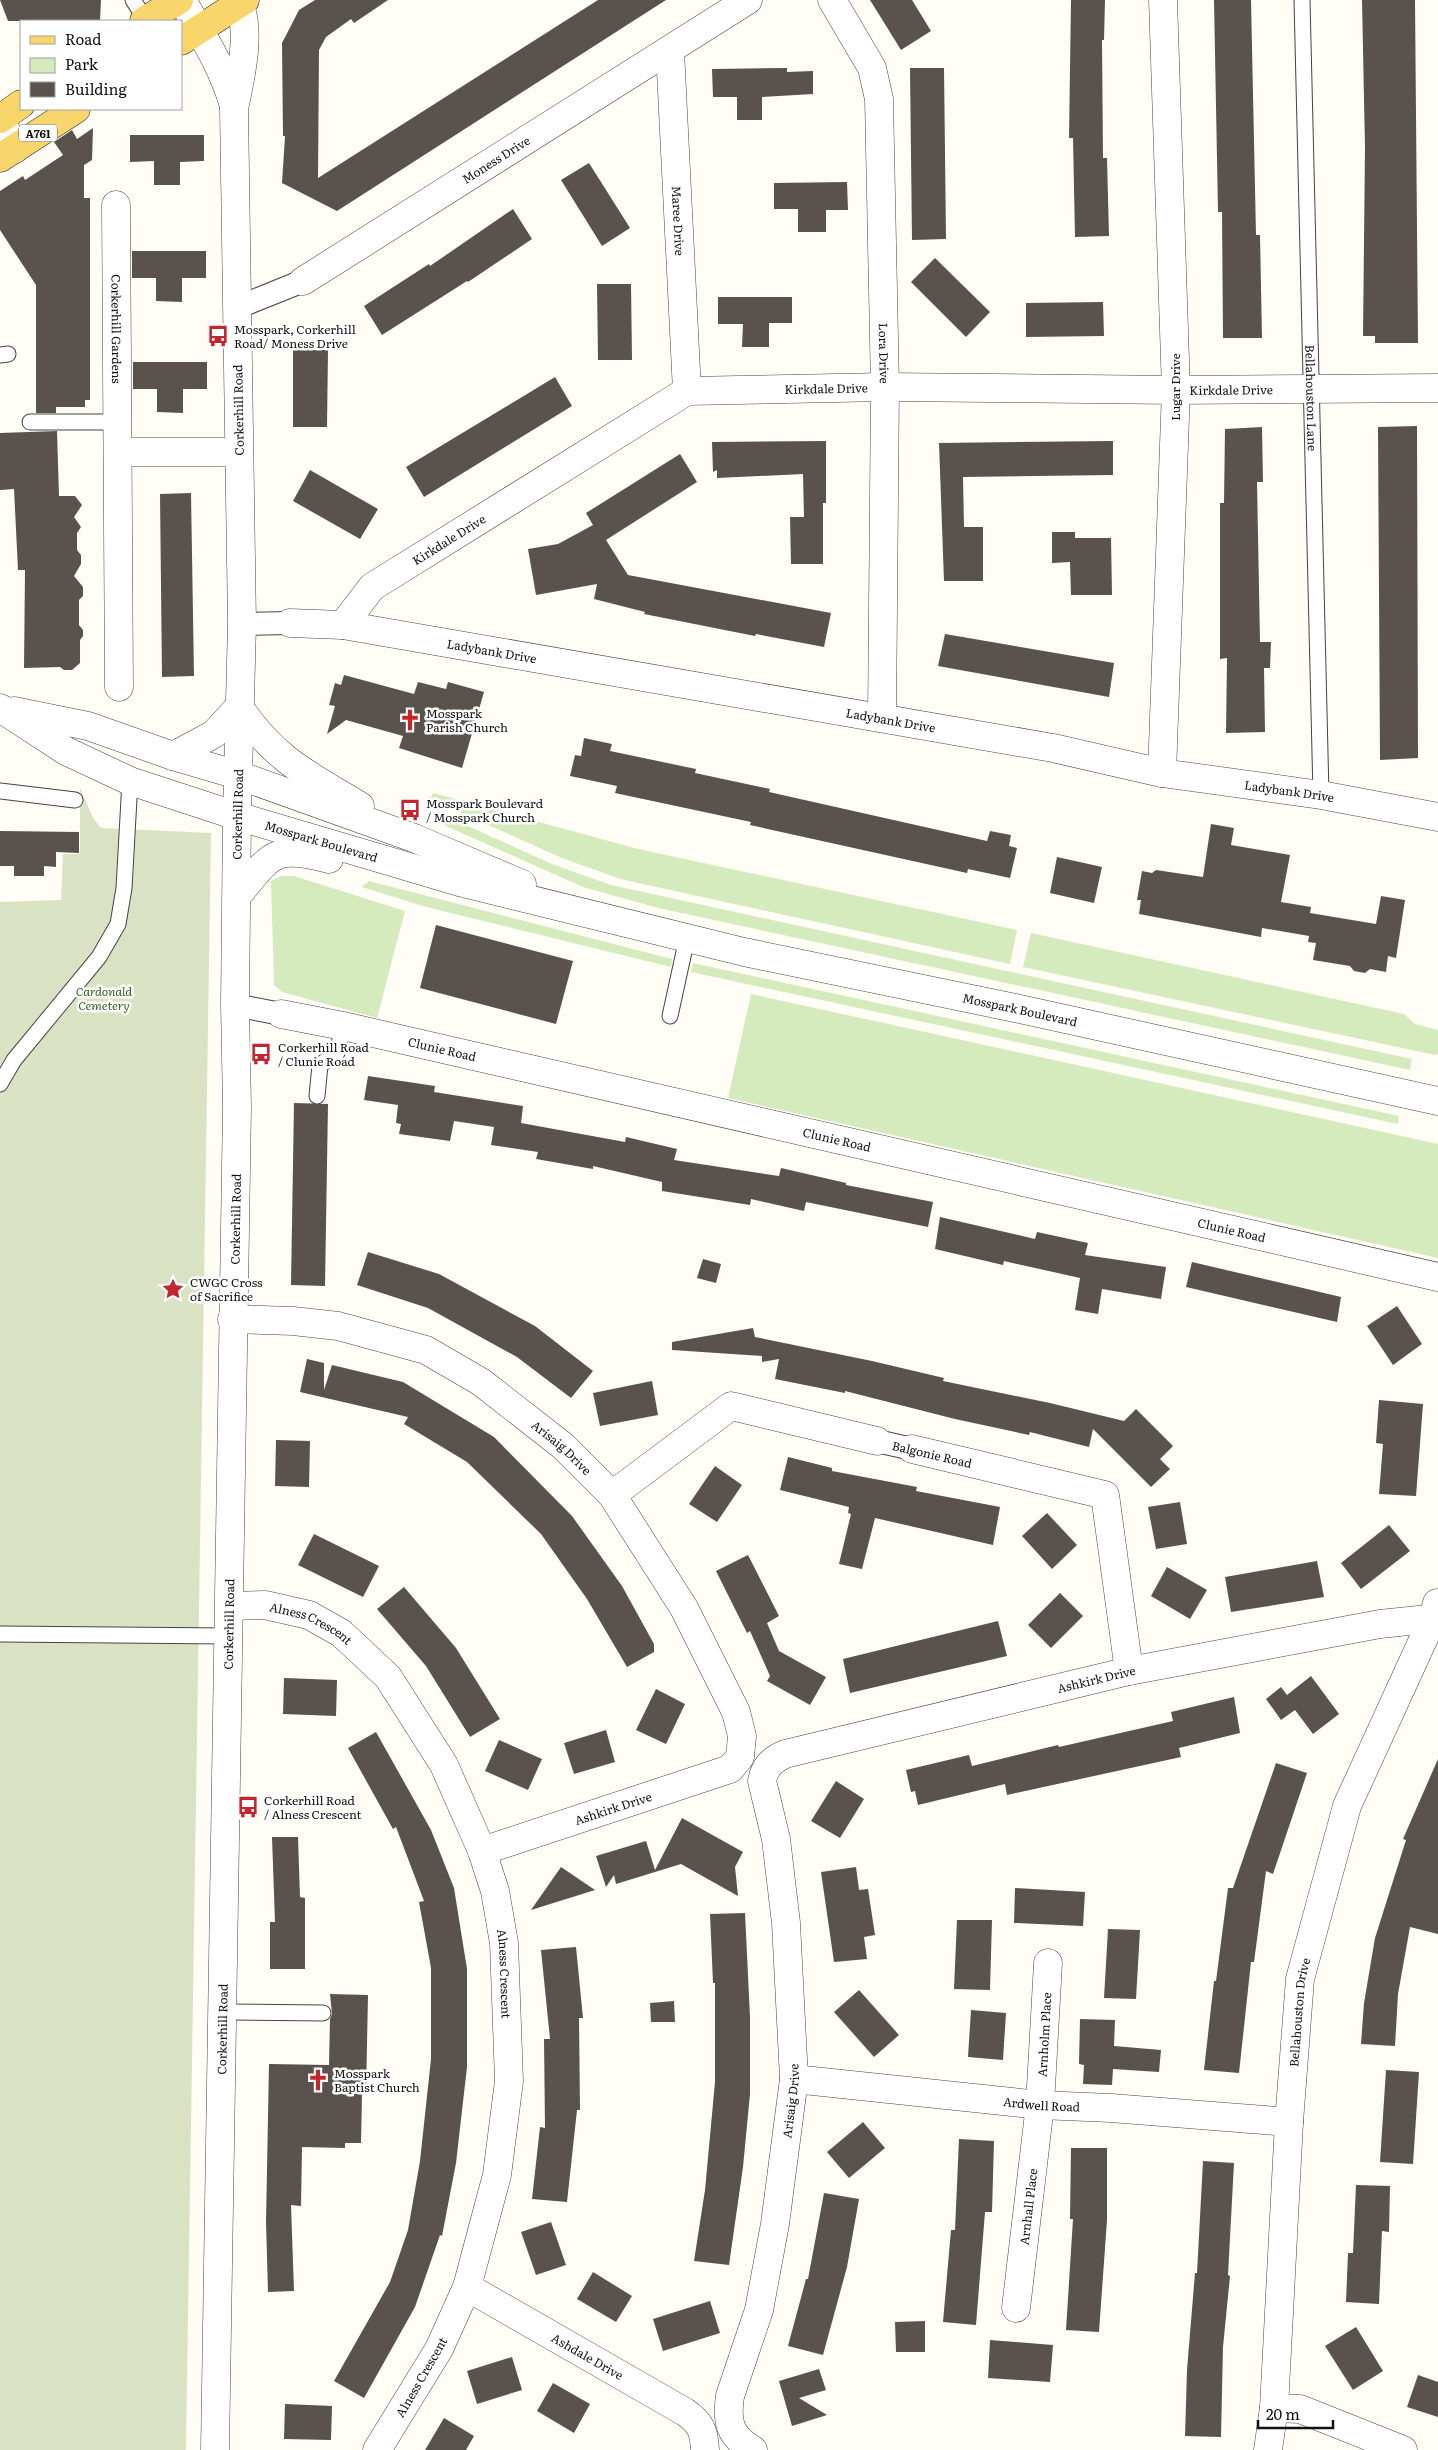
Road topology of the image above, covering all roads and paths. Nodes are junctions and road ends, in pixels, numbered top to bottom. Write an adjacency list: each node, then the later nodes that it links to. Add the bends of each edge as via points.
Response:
1 (180, 0): 7 (main road); 8 (street, Corkerhill Road)
2 (748, 0): 9 (street, Moness Drive)
3 (832, 0): 18 (street, Lora Drive, via 872,68 879,99)
4 (1162, 0): 21 (street, Lugar Drive)
5 (1302, 0): 19 (lane, Bellahouston Lane)
6 (240, 1): 8 (main road); 11 (street, Corkerhill Road, via 245,49)
7 (141, 14)
8 (190, 35): 11 (street, Corkerhill Road, via 216,57 227,81)
9 (670, 51): 16 (street, Moness Drive); 22 (street, Maree Drive)
10 (20, 105): 13 (main road, A761)
11 (234, 109): 17 (street, Corkerhill Road)
12 (74, 110): 14 (main road, A761)
13 (0, 118): 14 (street)
14 (7, 153)
15 (116, 205): 24 (street, Corkerhill Gardens)
16 (303, 281): 17 (street, Moness Drive)
17 (236, 308): 26 (street, Corkerhill Road)
18 (885, 387): 21 (street, Kirkdale Drive); 22 (street, Kirkdale Drive); 33 (street, Lora Drive)
19 (1311, 388): 20 (street, Kirkdale Drive); 21 (street, Kirkdale Drive); 39 (lane, Bellahouston Lane)
20 (1438, 388)
21 (1176, 390): 35 (street, Lugar Drive)
22 (687, 391): 29 (street, Kirkdale Drive, via 372,587)
23 (30, 422): 24 (lane)
24 (119, 422): 25 (street, Corkerhill Gardens)
25 (119, 452): 26 (street); 30 (street, Corkerhill Gardens)
26 (239, 452): 28 (street, Corkerhill Road)
27 (290, 623): 28 (street); 29 (street)
28 (242, 624): 31 (street, Corkerhill Road)
29 (343, 626): 33 (street, Ladybank Drive)
30 (120, 687)
31 (240, 706): 34 (street, via 214,734); 36 (street, Corkerhill Road); 43 (street, via 257,733 284,760)
32 (0, 708): 34 (street, Mosspark Boulevard, via 88,726); 37 (street, Mosspark Boulevard, via 66,751)
33 (882, 718): 35 (street, Ladybank Drive, via 1053,748)
34 (173, 756): 36 (street, Mosspark Boulevard)
35 (1162, 774): 39 (street, Ladybank Drive)
36 (238, 775): 41 (street, Corkerhill Road); 43 (street, Mosspark Boulevard)
37 (130, 780): 41 (street, Mosspark Boulevard); 52 (lane, via 124,888 118,924 99,957 14,1060)
38 (0, 792): 40 (lane)
39 (1320, 796): 42 (street, Ladybank Drive)
40 (75, 800)
41 (237, 816): 44 (street, Mosspark Boulevard); 45 (street, Corkerhill Road)
42 (1438, 817)
43 (414, 838): 46 (street, Mosspark Boulevard)
44 (464, 883): 45 (street, via 396,876 311,854 286,852 262,865); 46 (street, Mosspark Boulevard)
45 (237, 896): 48 (street, Corkerhill Road)
46 (601, 917): 47 (street, Mosspark Boulevard)
47 (687, 938): 50 (lane); 54 (street, Mosspark Boulevard)
48 (235, 1006): 49 (street, Clunie Road); 56 (street, Corkerhill Road, via 237,1107)
49 (281, 1014): 51 (street, Clunie Road)
50 (670, 1016)
51 (343, 1026): 53 (lane, via 337,1053 320,1065); 55 (street, Clunie Road)
52 (0, 1084)
53 (317, 1096)
54 (1438, 1101)
55 (1438, 1277)
56 (232, 1319): 59 (street, Arisaig Drive, via 338,1326 426,1350 482,1382 539,1425); 60 (street, Corkerhill Road)
57 (877, 1441): 58 (street, Balgonie Road); 59 (street, Balgonie Road, via 731,1406)
58 (912, 1450): 64 (street, Balgonie Road, via 1105,1495)
59 (612, 1495): 65 (street, Arisaig Drive, via 684,1608 736,1712 742,1736)
60 (230, 1606): 63 (street, Corkerhill Road); 67 (street, Alness Crescent, via 265,1605 309,1614 341,1633 388,1677 444,1765)
61 (1436, 1611): 64 (street, Ashkirk Drive); 73 (street, Bellahouston Drive, via 1347,1806 1300,1979)
62 (0, 1634): 63 (lane)
63 (229, 1636): 69 (street, Corkerhill Road)
64 (1129, 1671): 66 (street, Ashkirk Drive, via 785,1754 773,1759)
65 (740, 1757): 66 (street); 67 (street, Ashkirk Drive, via 730,1769)
66 (764, 1771): 71 (street, Arisaig Drive, via 764,1798 776,1839 786,1923)
67 (482, 1851): 74 (street, Alness Crescent, via 495,1891 504,1943 509,2081 497,2174)
68 (1048, 1963): 72 (street, Arnholm Place)
69 (223, 2012): 70 (lane); 79 (street, Corkerhill Road)
70 (323, 2012)
71 (794, 2079): 72 (street, Ardwell Road); 77 (street, Arisaig Drive, via 775,2224 759,2310 730,2396)
72 (1040, 2105): 73 (street, Ardwell Road); 75 (street, Arnhall Place)
73 (1289, 2122): 76 (street, Bellahouston Drive)
74 (467, 2287): 78 (street, Ashdale Drive, via 685,2412 696,2420); 80 (street, Alness Crescent, via 439,2349)
75 (1016, 2308)
76 (1274, 2408): 82 (street, Bellahouston Drive); 83 (street, via 1300,2409)
77 (730, 2425): 78 (street); 81 (street, via 738,2441)
78 (704, 2441)
79 (215, 2450)
80 (377, 2450)
81 (753, 2450)
82 (1268, 2450)
83 (1403, 2450)

